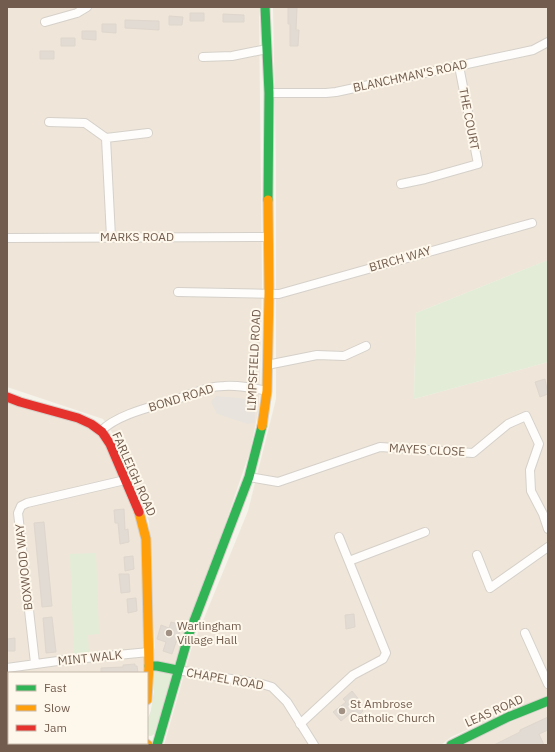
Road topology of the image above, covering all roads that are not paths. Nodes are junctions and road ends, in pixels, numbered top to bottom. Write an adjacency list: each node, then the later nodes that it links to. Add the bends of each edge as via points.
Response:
1 (87, 7): 3 (street)
2 (265, 7): 5 (main road, LIMPSFIELD ROAD)
3 (46, 22)
4 (546, 47): 7 (street, BLANCHMAN'S ROAD)
5 (267, 49): 6 (street, via 232,56); 8 (main road, LIMPSFIELD ROAD)
6 (204, 56)
7 (459, 66): 8 (street, BLANCHMAN'S ROAD, via 336,92); 12 (street, THE COURT, via 478,164)
8 (269, 93): 15 (main road, LIMPSFIELD ROAD)
9 (48, 122): 11 (street, via 85,123)
10 (148, 133): 11 (street)
11 (106, 138): 14 (street)
12 (401, 184)
13 (532, 223): 18 (street, BIRCH WAY, via 279,294)
14 (111, 237): 15 (street, MARKS ROAD); 16 (street, MARKS ROAD)
15 (268, 237): 18 (main road, LIMPSFIELD ROAD)
16 (7, 238)
17 (178, 292): 18 (street, BIRCH WAY)
18 (269, 292): 20 (main road, LIMPSFIELD ROAD)
19 (366, 346): 20 (street, via 344,356 317,355)
20 (267, 365): 21 (main road, LIMPSFIELD ROAD)
21 (267, 391): 23 (street, BOND ROAD, via 246,387 207,388 119,419); 24 (main road, LIMPSFIELD ROAD, via 263,422)
22 (7, 397): 23 (main road, FARLEIGH ROAD, via 22,404 85,421)
23 (101, 431): 25 (main road, FARLEIGH ROAD, via 108,439)
24 (249, 478): 26 (street, MAYES CLOSE, via 278,482 380,448 473,453 508,424 526,416 539,444 530,470 531,491); 37 (main road, LIMPSFIELD ROAD, via 188,634)
25 (125, 480): 33 (main road, FARLEIGH ROAD, via 139,512 146,539); 34 (street, BOXWOOD WAY, via 27,503 21,506 18,512)
26 (548, 528)
27 (425, 532): 31 (street)
28 (339, 537): 31 (street)
29 (548, 548): 30 (street, via 490,588)
30 (477, 555)
31 (349, 561): 41 (street, via 386,653 383,659 353,675)
32 (525, 633): 39 (street)
33 (149, 652): 34 (street, MINT WALK); 35 (main road, FARLEIGH ROAD)
34 (35, 664): 36 (street, MINT WALK)
35 (149, 666): 37 (main road); 38 (main road, FARLEIGH ROAD)
36 (7, 668)
37 (177, 670): 41 (street, CHAPEL ROAD, via 262,684 272,688 287,702); 42 (main road, LIMPSFIELD ROAD)
38 (148, 683)
39 (548, 684)
40 (548, 701): 44 (main road, LEAS ROAD)
41 (300, 724): 43 (street, CHAPEL ROAD)
42 (157, 745)
43 (314, 745)
44 (451, 745)

